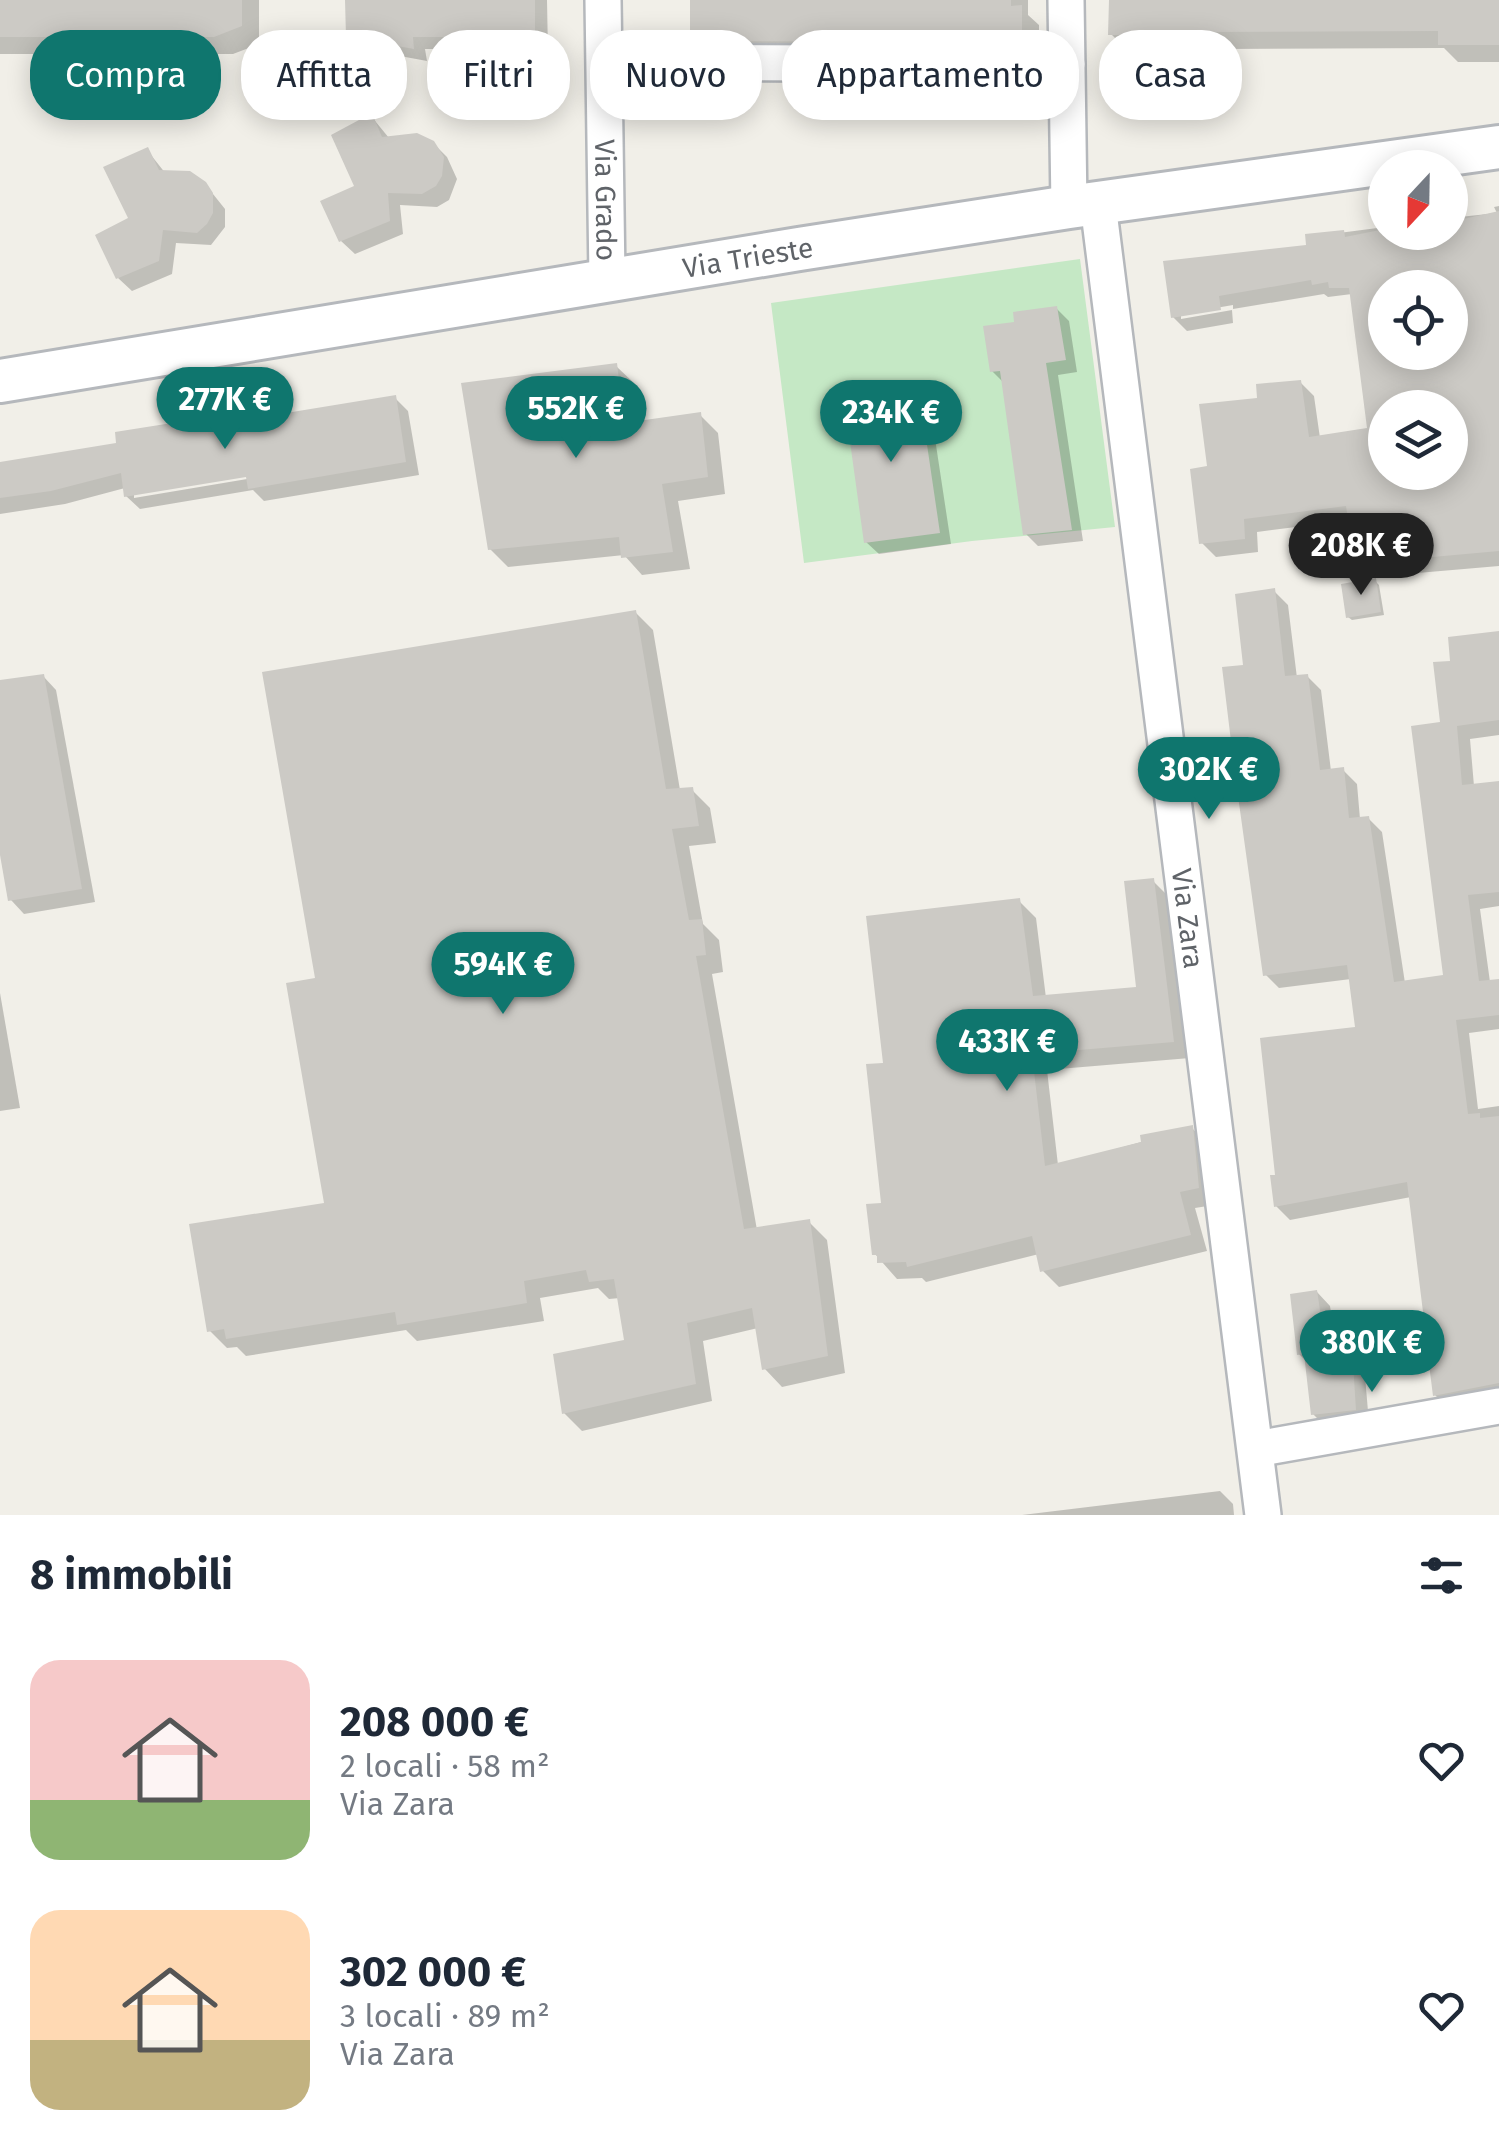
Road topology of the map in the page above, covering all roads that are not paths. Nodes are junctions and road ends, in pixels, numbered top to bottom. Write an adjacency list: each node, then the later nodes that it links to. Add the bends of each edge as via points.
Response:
1 (603, 0): 3 (street, Via Grado)
2 (1066, 0): 4 (street, Via Zara)
3 (604, 30)
4 (1066, 30)
5 (606, 120): 9 (street, Via Grado)
6 (1074, 120): 8 (street, Via Zara)
7 (1499, 147): 8 (street, Via Trieste)
8 (1084, 205): 9 (street, Via Trieste); 12 (street, Via Zara)
9 (607, 279): 10 (street, Via Trieste)
10 (0, 381)
11 (1499, 1406): 12 (street)
12 (1256, 1449): 13 (street, Via Zara)
13 (1263, 1515)

